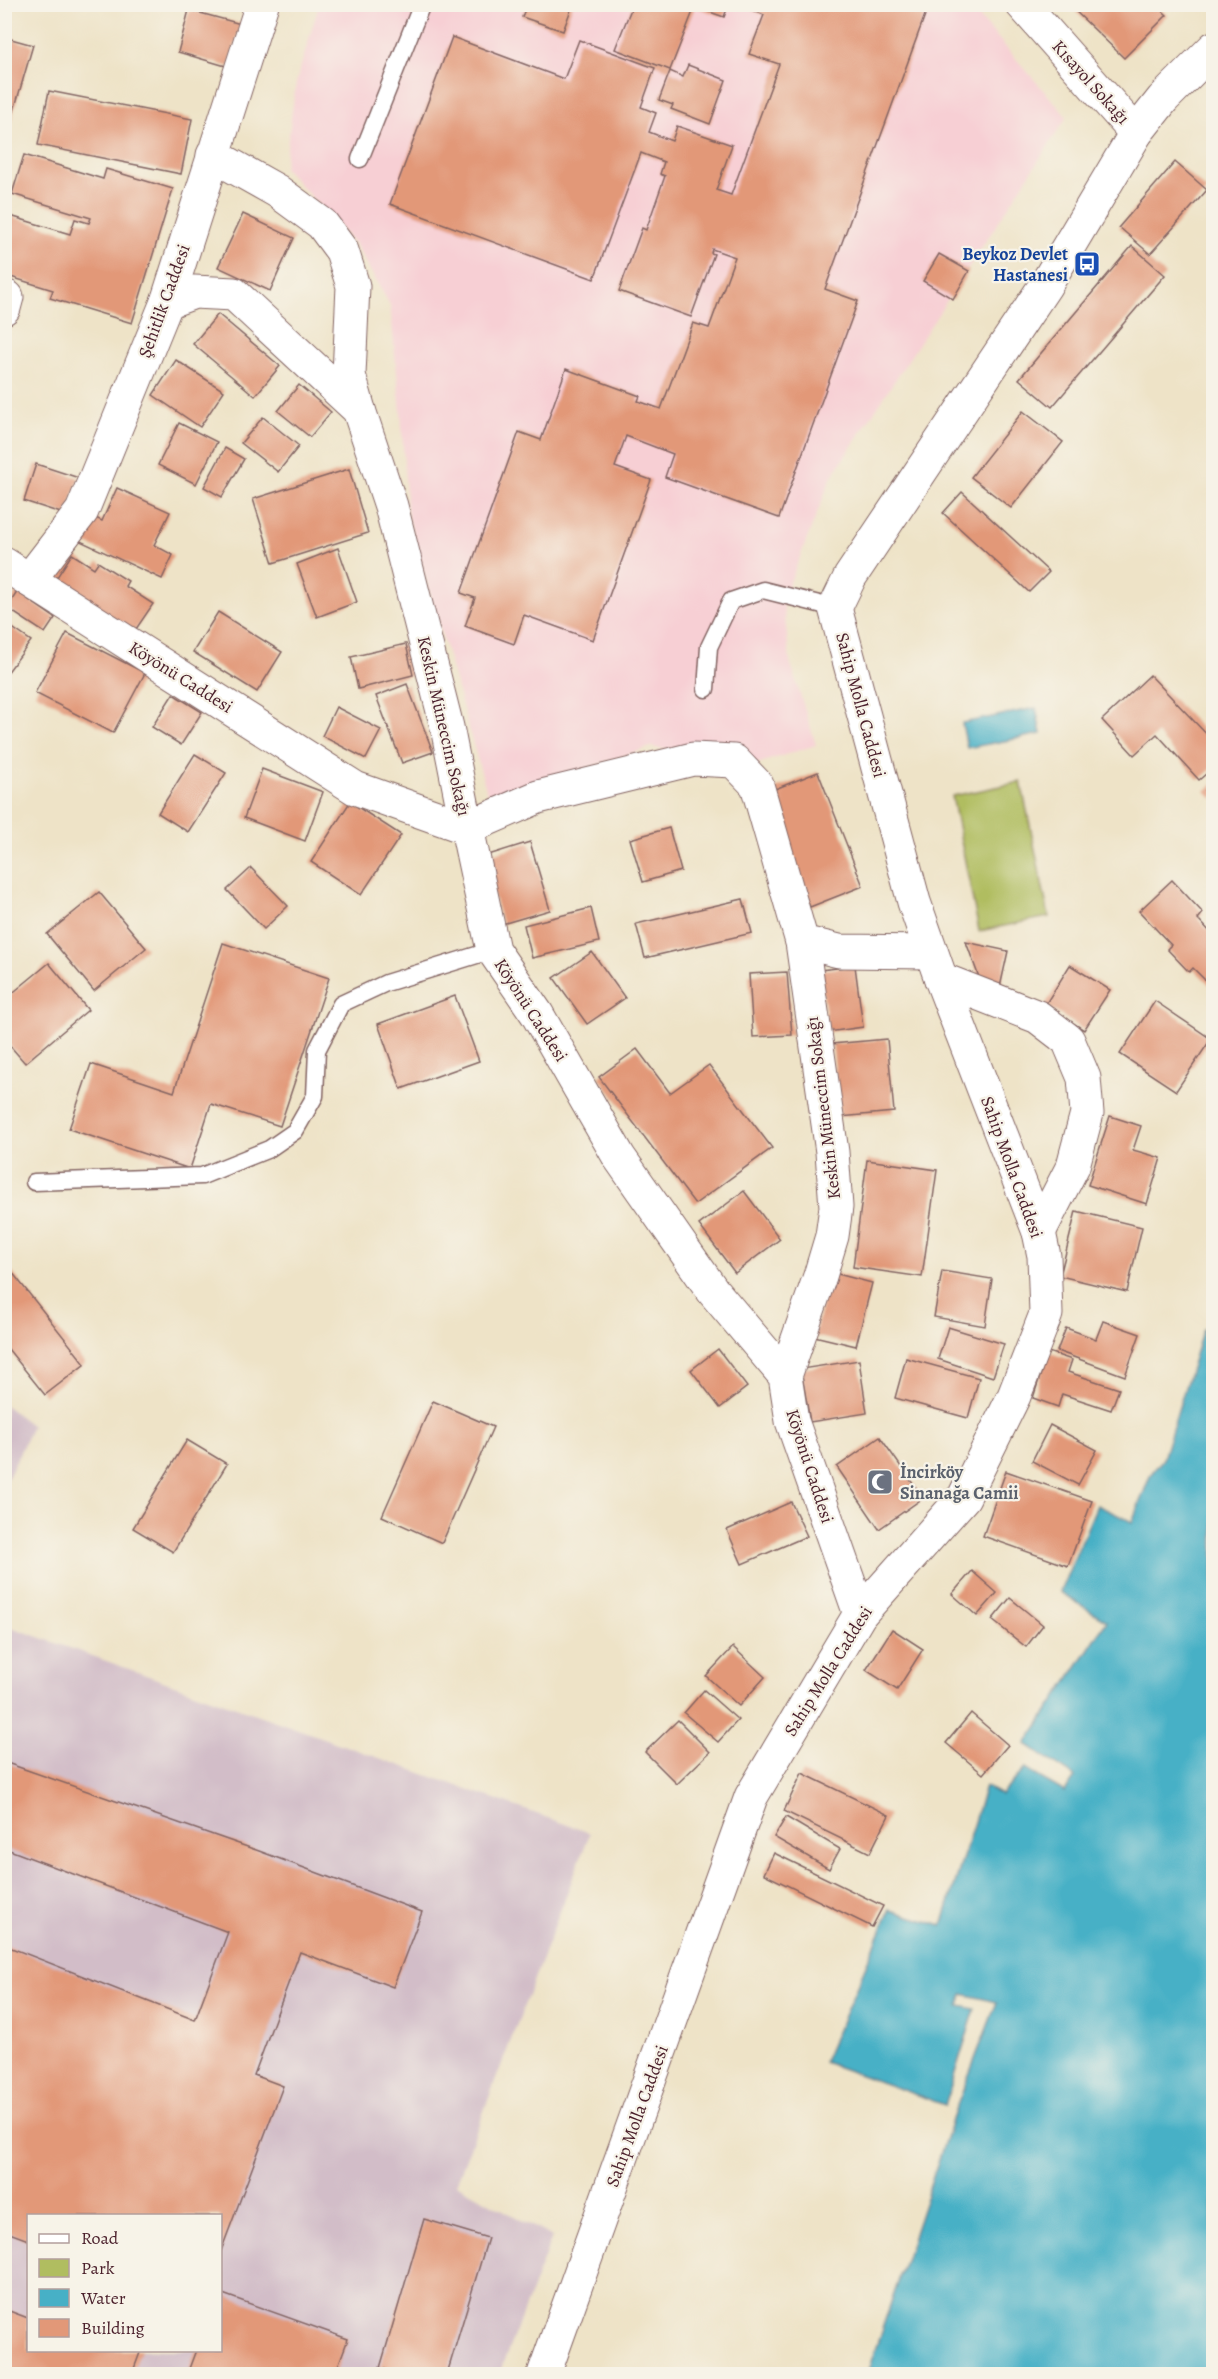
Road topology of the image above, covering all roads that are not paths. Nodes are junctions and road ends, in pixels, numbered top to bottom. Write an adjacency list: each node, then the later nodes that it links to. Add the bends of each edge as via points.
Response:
1 (262, 4): 6 (street, Şehitlik Caddesi)
2 (422, 4): 7 (lane)
3 (1022, 4): 5 (street, Kısayol Sokağı)
4 (1214, 48): 5 (street, Sahip Molla Caddesi, via 1163,99)
5 (1136, 133): 11 (street, Sahip Molla Caddesi, via 1045,286 850,577)
6 (213, 155): 8 (street, Şehitlik Caddesi); 9 (street, Keskin Müneccim Sokağı, via 277,191 322,224 342,251 353,286 349,375)
7 (360, 159)
8 (166, 302): 9 (street, via 195,292 234,294); 10 (street, Şehitlik Caddesi, via 82,511)
9 (360, 410): 13 (street, Keskin Müneccim Sokağı, via 400,541 447,726)
10 (17, 572): 13 (street, Köyönü Caddesi, via 355,788)
11 (835, 608): 12 (lane, via 763,590 731,601 709,647); 16 (street, Sahip Molla Caddesi, via 914,902)
12 (706, 689)
13 (467, 828): 14 (street, Keskin Müneccim Sokağı, via 549,794 693,759 734,761 758,785); 15 (street, Köyönü Caddesi)
14 (802, 942): 16 (street); 19 (street, Keskin Müneccim Sokağı, via 832,1152 836,1207 820,1276)
15 (493, 950): 17 (lane, via 386,983 341,1004 317,1050 315,1096 295,1131 269,1149 202,1176); 19 (street, Köyönü Caddesi, via 537,1014 619,1156 713,1291)
16 (936, 965): 18 (street, Sahip Molla Caddesi); 18 (street, via 1038,1017 1068,1040 1084,1078 1087,1113 1073,1166)
17 (34, 1182)
18 (1039, 1232): 20 (street, Sahip Molla Caddesi, via 1046,1314 1014,1396 964,1497)
19 (785, 1376): 20 (street, Köyönü Caddesi, via 792,1421)
20 (860, 1614): 21 (street, Sahip Molla Caddesi, via 751,1797)
21 (544, 2374)

